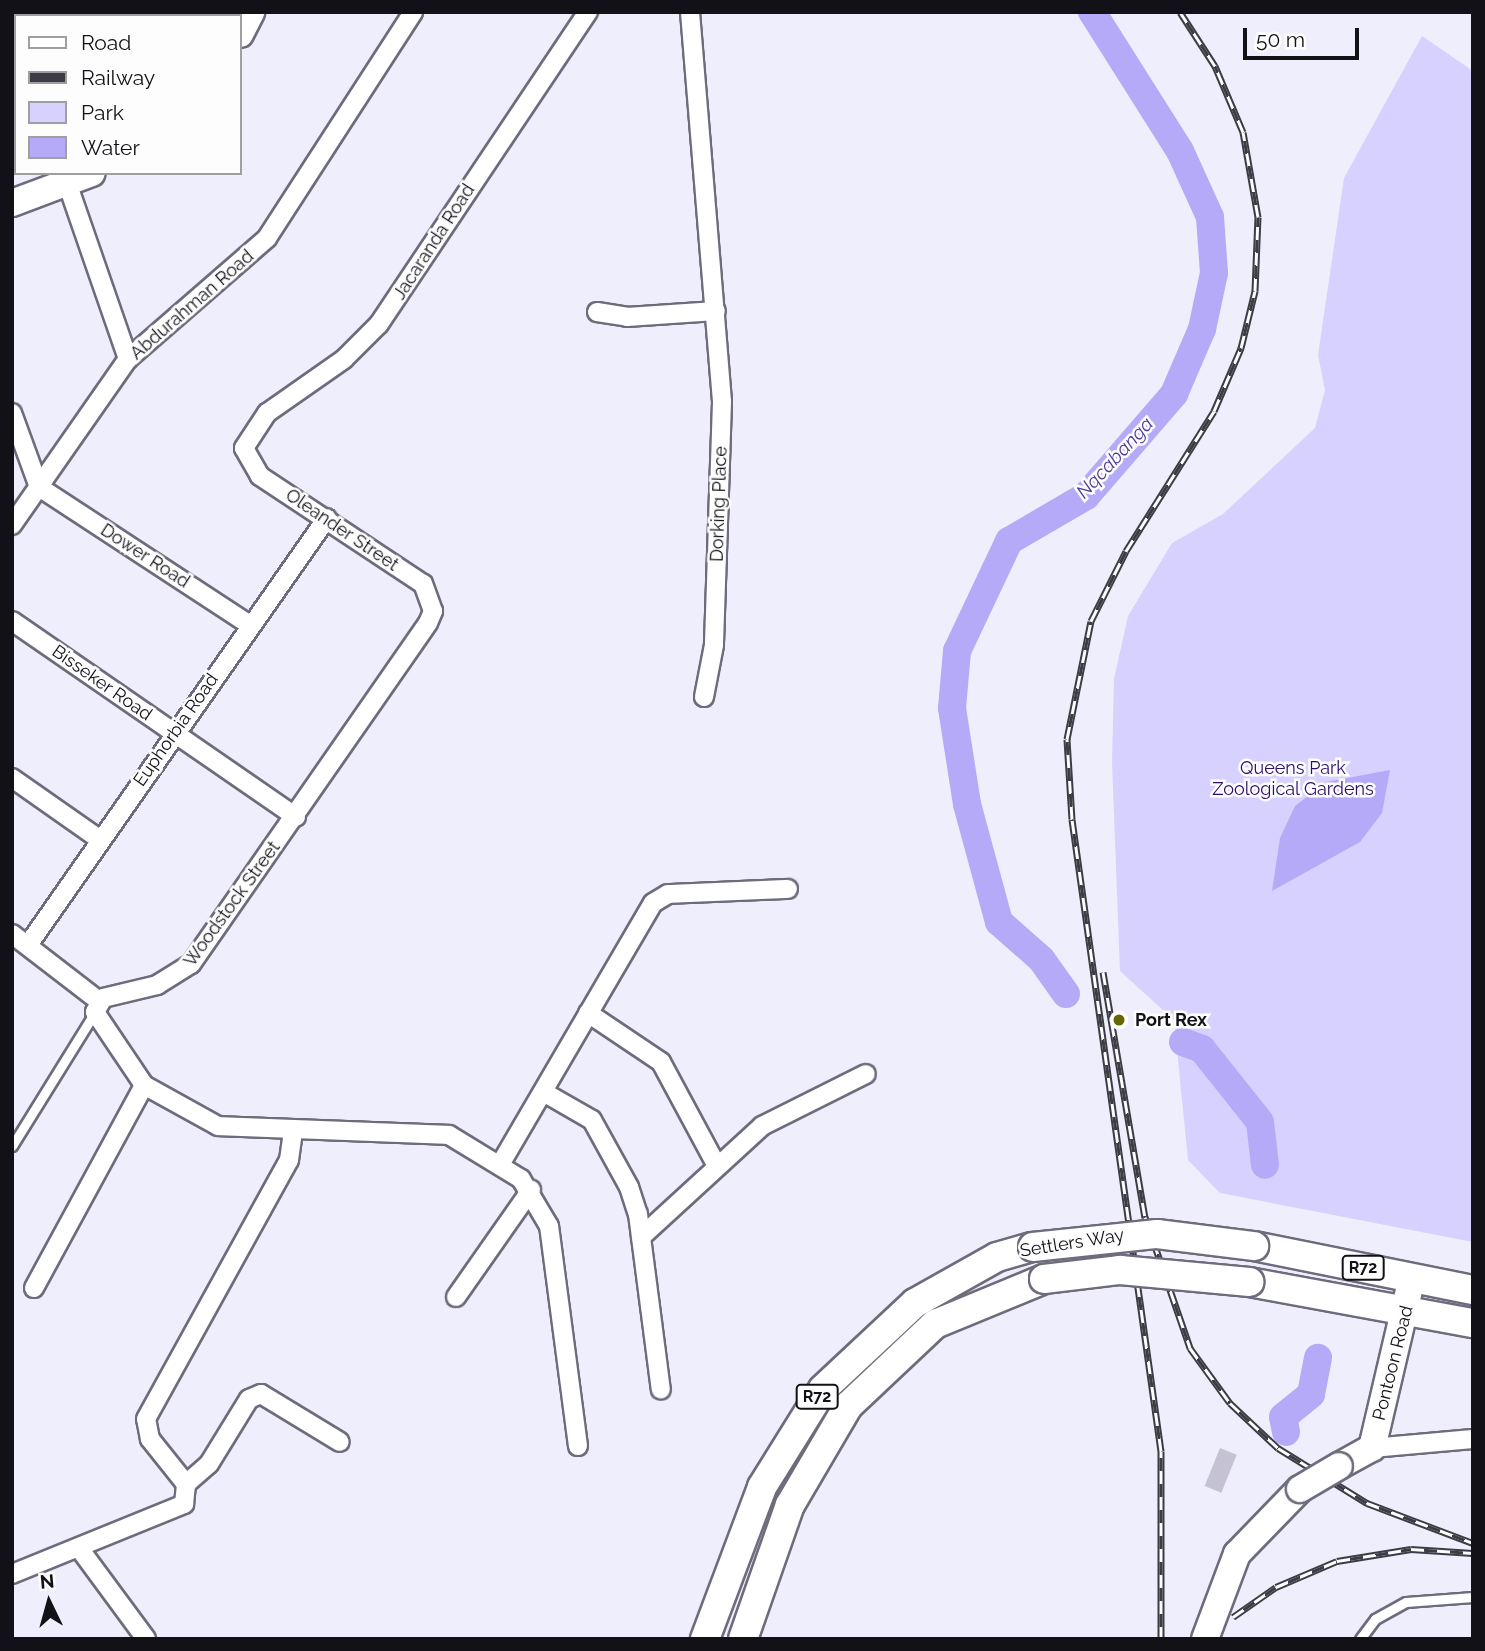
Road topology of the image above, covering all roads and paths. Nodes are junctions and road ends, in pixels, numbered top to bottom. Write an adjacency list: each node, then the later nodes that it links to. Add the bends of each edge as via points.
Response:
1 (251, 12): 5 (street)
2 (414, 12): 10 (street, Abdurahman Road, via 267,238)
3 (588, 12): 12 (street, Jacaranda Road, via 379,324 344,359 267,413)
4 (690, 12): 8 (street, Dorking Place)
5 (242, 29)
6 (65, 178): 7 (street); 10 (street)
7 (12, 203)
8 (716, 311): 9 (street, via 627,317); 19 (street, Dorking Place, via 722,402 717,589)
9 (597, 312)
10 (128, 359): 13 (street, Abdurahman Road)
11 (12, 413): 13 (street)
12 (246, 439): 14 (street, Oleander Street, via 246,460 260,476)
13 (39, 487): 15 (street, Abdurahman Road); 18 (street, Dower Road)
14 (327, 518): 17 (street, Oleander Street, via 423,584 433,611); 18 (street, Euphorbia Road)
15 (12, 525)
16 (12, 621): 20 (street, Bisseker Road)
17 (428, 623): 22 (street, Woodstock Street)
18 (250, 625): 20 (street, Euphorbia Road)
19 (704, 697)
20 (174, 733): 22 (street, Bisseker Road); 23 (street, Euphorbia Road)
21 (12, 778): 23 (street)
22 (296, 817): 27 (street, Woodstock Street, via 191,964 157,985)
23 (99, 839): 26 (street, Euphorbia Road)
24 (788, 889): 28 (street, via 667,894 639,919)
25 (12, 934): 26 (street)
26 (28, 945): 27 (street)
27 (97, 1006): 30 (street); 33 (lane)
28 (588, 1013): 31 (street); 35 (street, via 661,1062)
29 (866, 1074): 35 (street, via 783,1112)
30 (144, 1085): 32 (street, via 218,1126); 39 (street)
31 (545, 1093): 34 (street); 37 (street, via 592,1120 629,1187)
32 (293, 1132): 34 (street, via 449,1135); 49 (street, via 289,1160 146,1419 150,1439)
33 (12, 1146)
34 (500, 1163): 36 (street)
35 (717, 1166): 37 (street)
36 (531, 1190): 41 (street); 47 (street, via 550,1226)
37 (641, 1237): 44 (street)
38 (1412, 1278): 40 (main road, Settlers Way / R72); 42 (street, Pontoon Road); 54 (main road, Settlers Way / R72, bridge, via 1254,1246 1157,1234 1032,1247 997,1257 915,1303 823,1389 762,1487)
39 (34, 1288)
40 (1473, 1290)
41 (456, 1297)
42 (1408, 1311): 43 (main road, Settlers Way / R72); 48 (street, Pontoon Road); 55 (main road, Settlers Way / R72, bridge, via 1249,1282 1121,1270 1044,1279 935,1324 848,1406 790,1505)
43 (1473, 1323)
44 (661, 1390)
45 (1473, 1439): 48 (street, Pontoon Road)
46 (340, 1442): 49 (street, via 261,1394 249,1399 209,1464)
47 (578, 1446)
48 (1372, 1448): 56 (street, Pontoon Road, bridge, via 1300,1489 1237,1554)
49 (186, 1483): 50 (street, via 184,1504)
50 (79, 1548): 51 (street); 53 (street)
51 (12, 1574)
52 (1473, 1597): 57 (lane, via 1406,1602 1375,1619)
53 (146, 1639)
54 (705, 1639)
55 (743, 1639)
56 (1205, 1639)
57 (1360, 1639)

